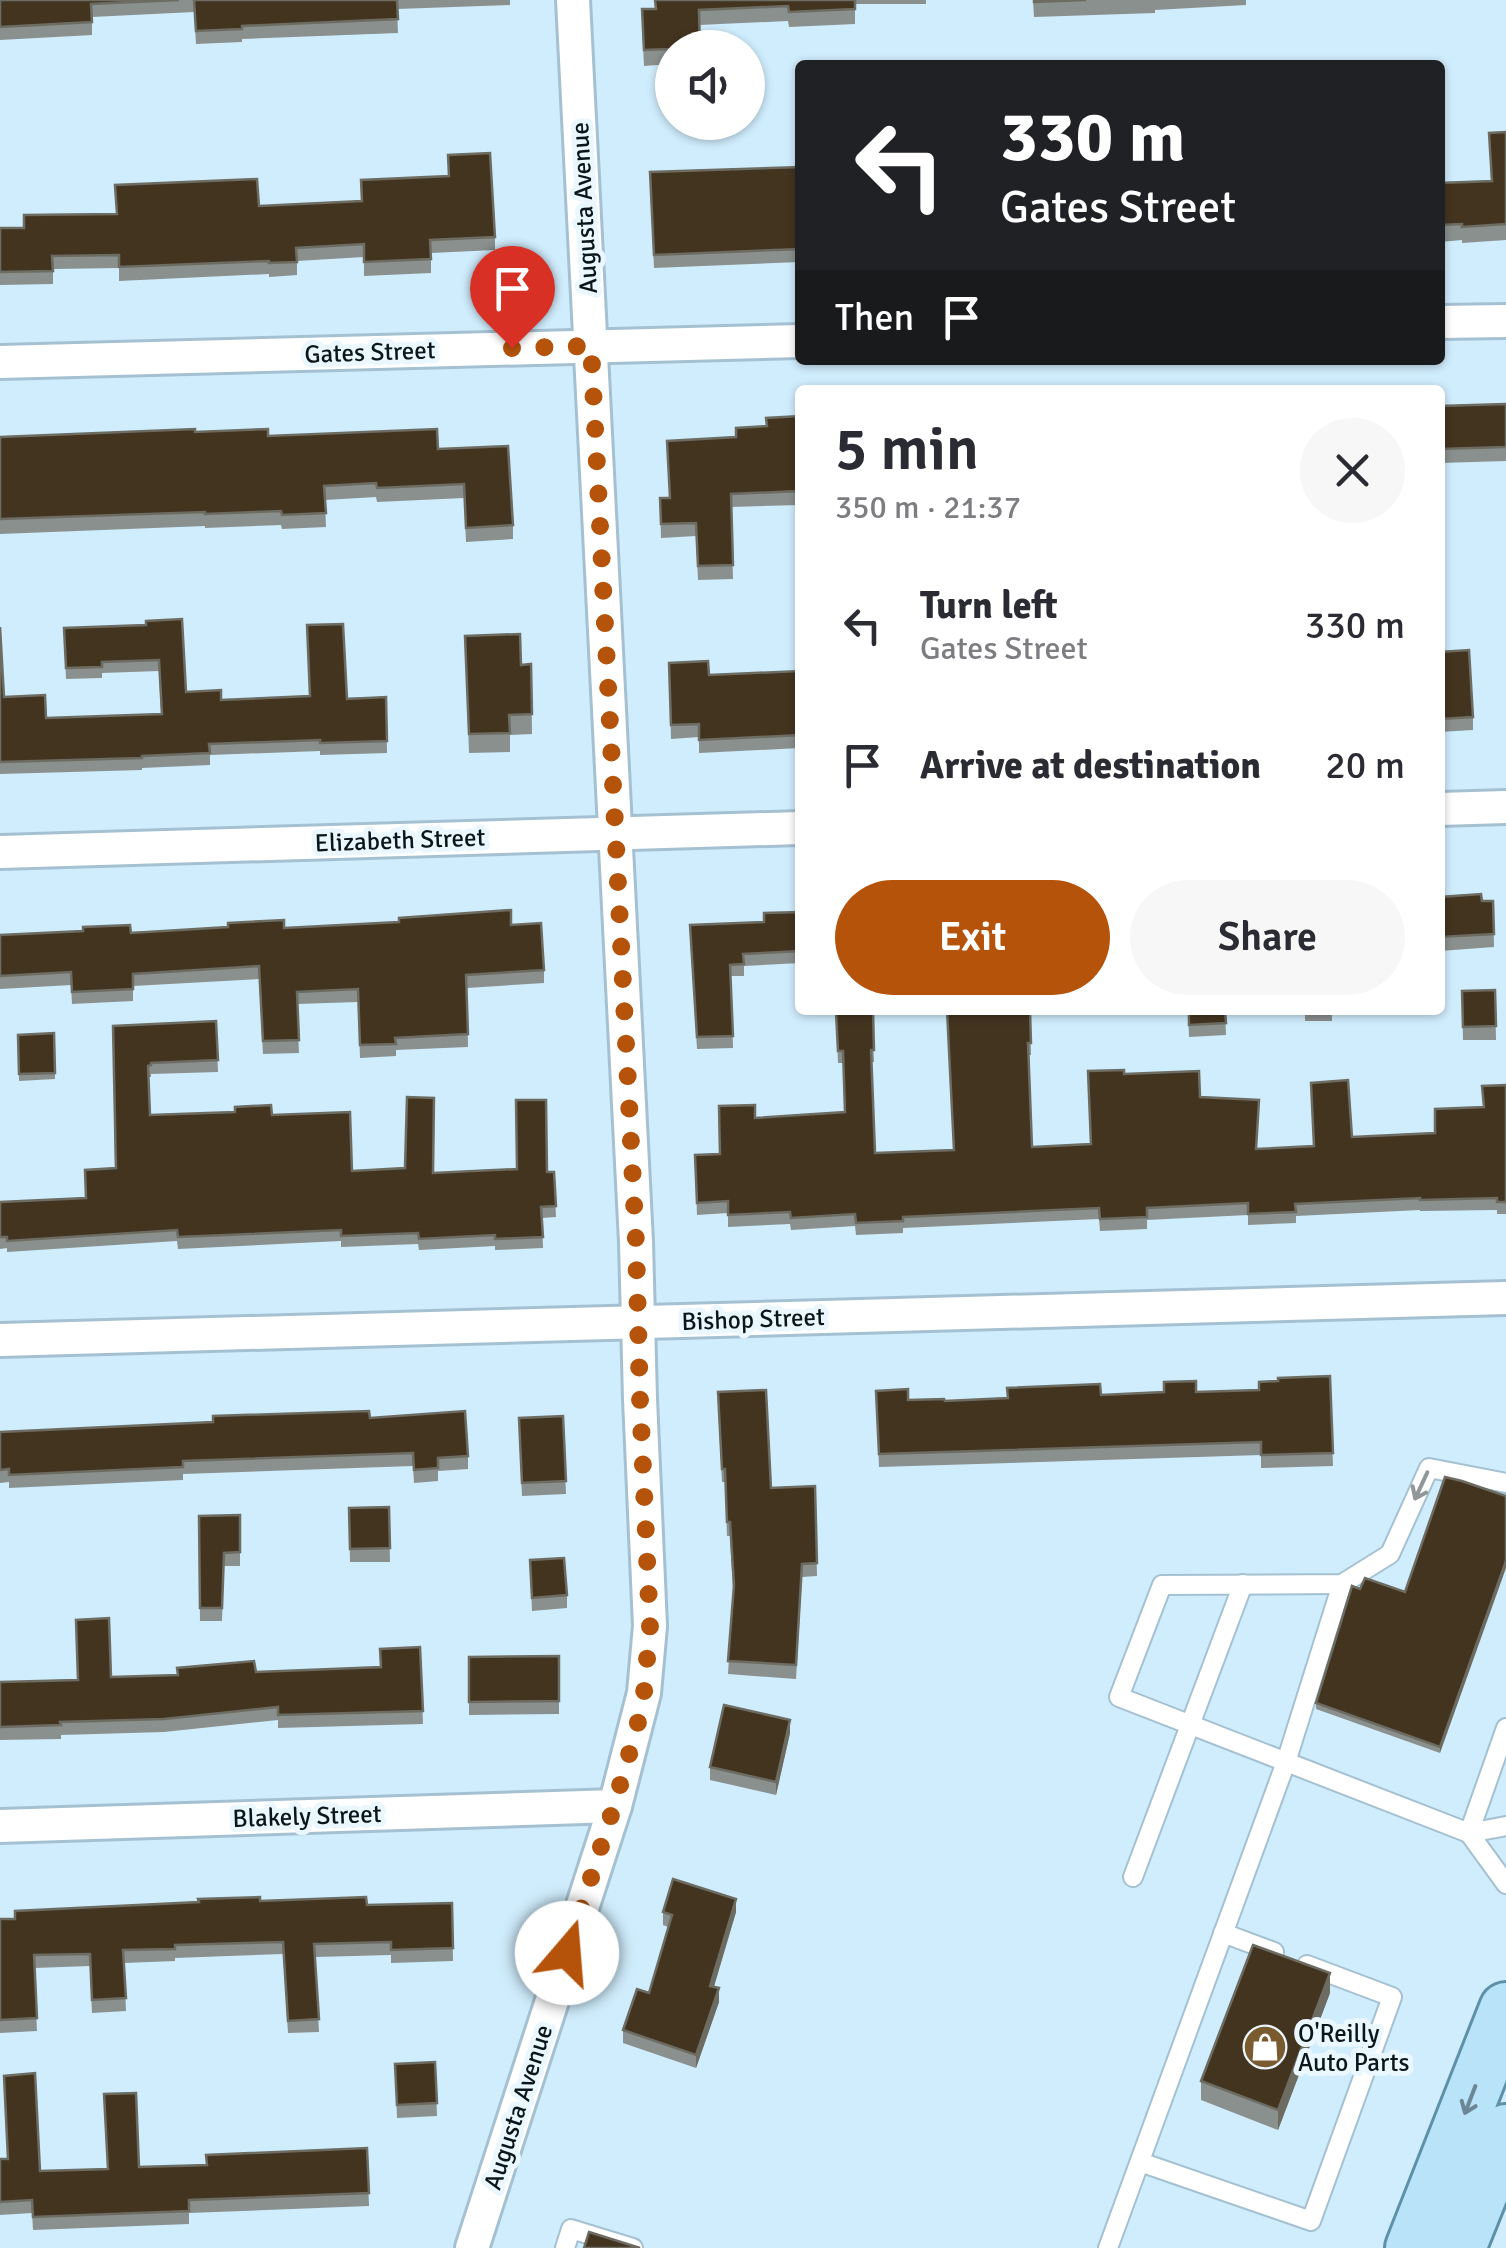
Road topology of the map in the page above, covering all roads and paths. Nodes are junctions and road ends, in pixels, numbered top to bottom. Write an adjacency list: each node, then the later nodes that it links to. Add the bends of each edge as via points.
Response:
1 (573, 0): 5 (street, Augusta Avenue)
2 (1506, 320): 3 (street)
3 (1445, 322)
4 (795, 340): 5 (street, Gates Street)
5 (591, 346): 6 (street, Gates Street); 10 (street, Augusta Avenue)
6 (0, 362)
7 (1506, 806): 8 (street)
8 (1445, 808)
9 (795, 828): 10 (street, Elizabeth Street)
10 (616, 834): 11 (street, Elizabeth Street); 13 (street, Augusta Avenue)
11 (0, 852)
12 (1506, 1298): 13 (street, Bishop Street)
13 (638, 1322): 14 (street, Bishop Street); 21 (street, Augusta Avenue, via 650,1626 644,1693)
14 (0, 1340)
15 (1506, 1482): 17 (lane, one-way to 17, via 1430,1468 1390,1554)
16 (1243, 1584): 17 (lane); 18 (lane); 18 (lane, via 1162,1585 1119,1697)
17 (1342, 1584): 20 (lane)
18 (1190, 1725): 20 (lane); 25 (lane)
19 (1506, 1728): 24 (lane)
20 (1286, 1762): 24 (lane); 27 (lane)
21 (614, 1806): 22 (street, Blakely Street); 31 (street, Augusta Avenue)
22 (0, 1826)
23 (1506, 1826): 24 (lane)
24 (1469, 1833): 26 (lane)
25 (1132, 1877)
26 (1506, 1884)
27 (1223, 1933): 30 (lane); 30 (lane, via 1392,1998 1311,2221)
28 (1506, 2009): 35 (main road, one-way to 35)
29 (1506, 2131): 36 (main road)
30 (1140, 2162): 34 (lane)
31 (472, 2248)
32 (565, 2248): 33 (lane, via 571,2228)
33 (633, 2248)
34 (1108, 2248)
35 (1412, 2248)
36 (1460, 2248)

